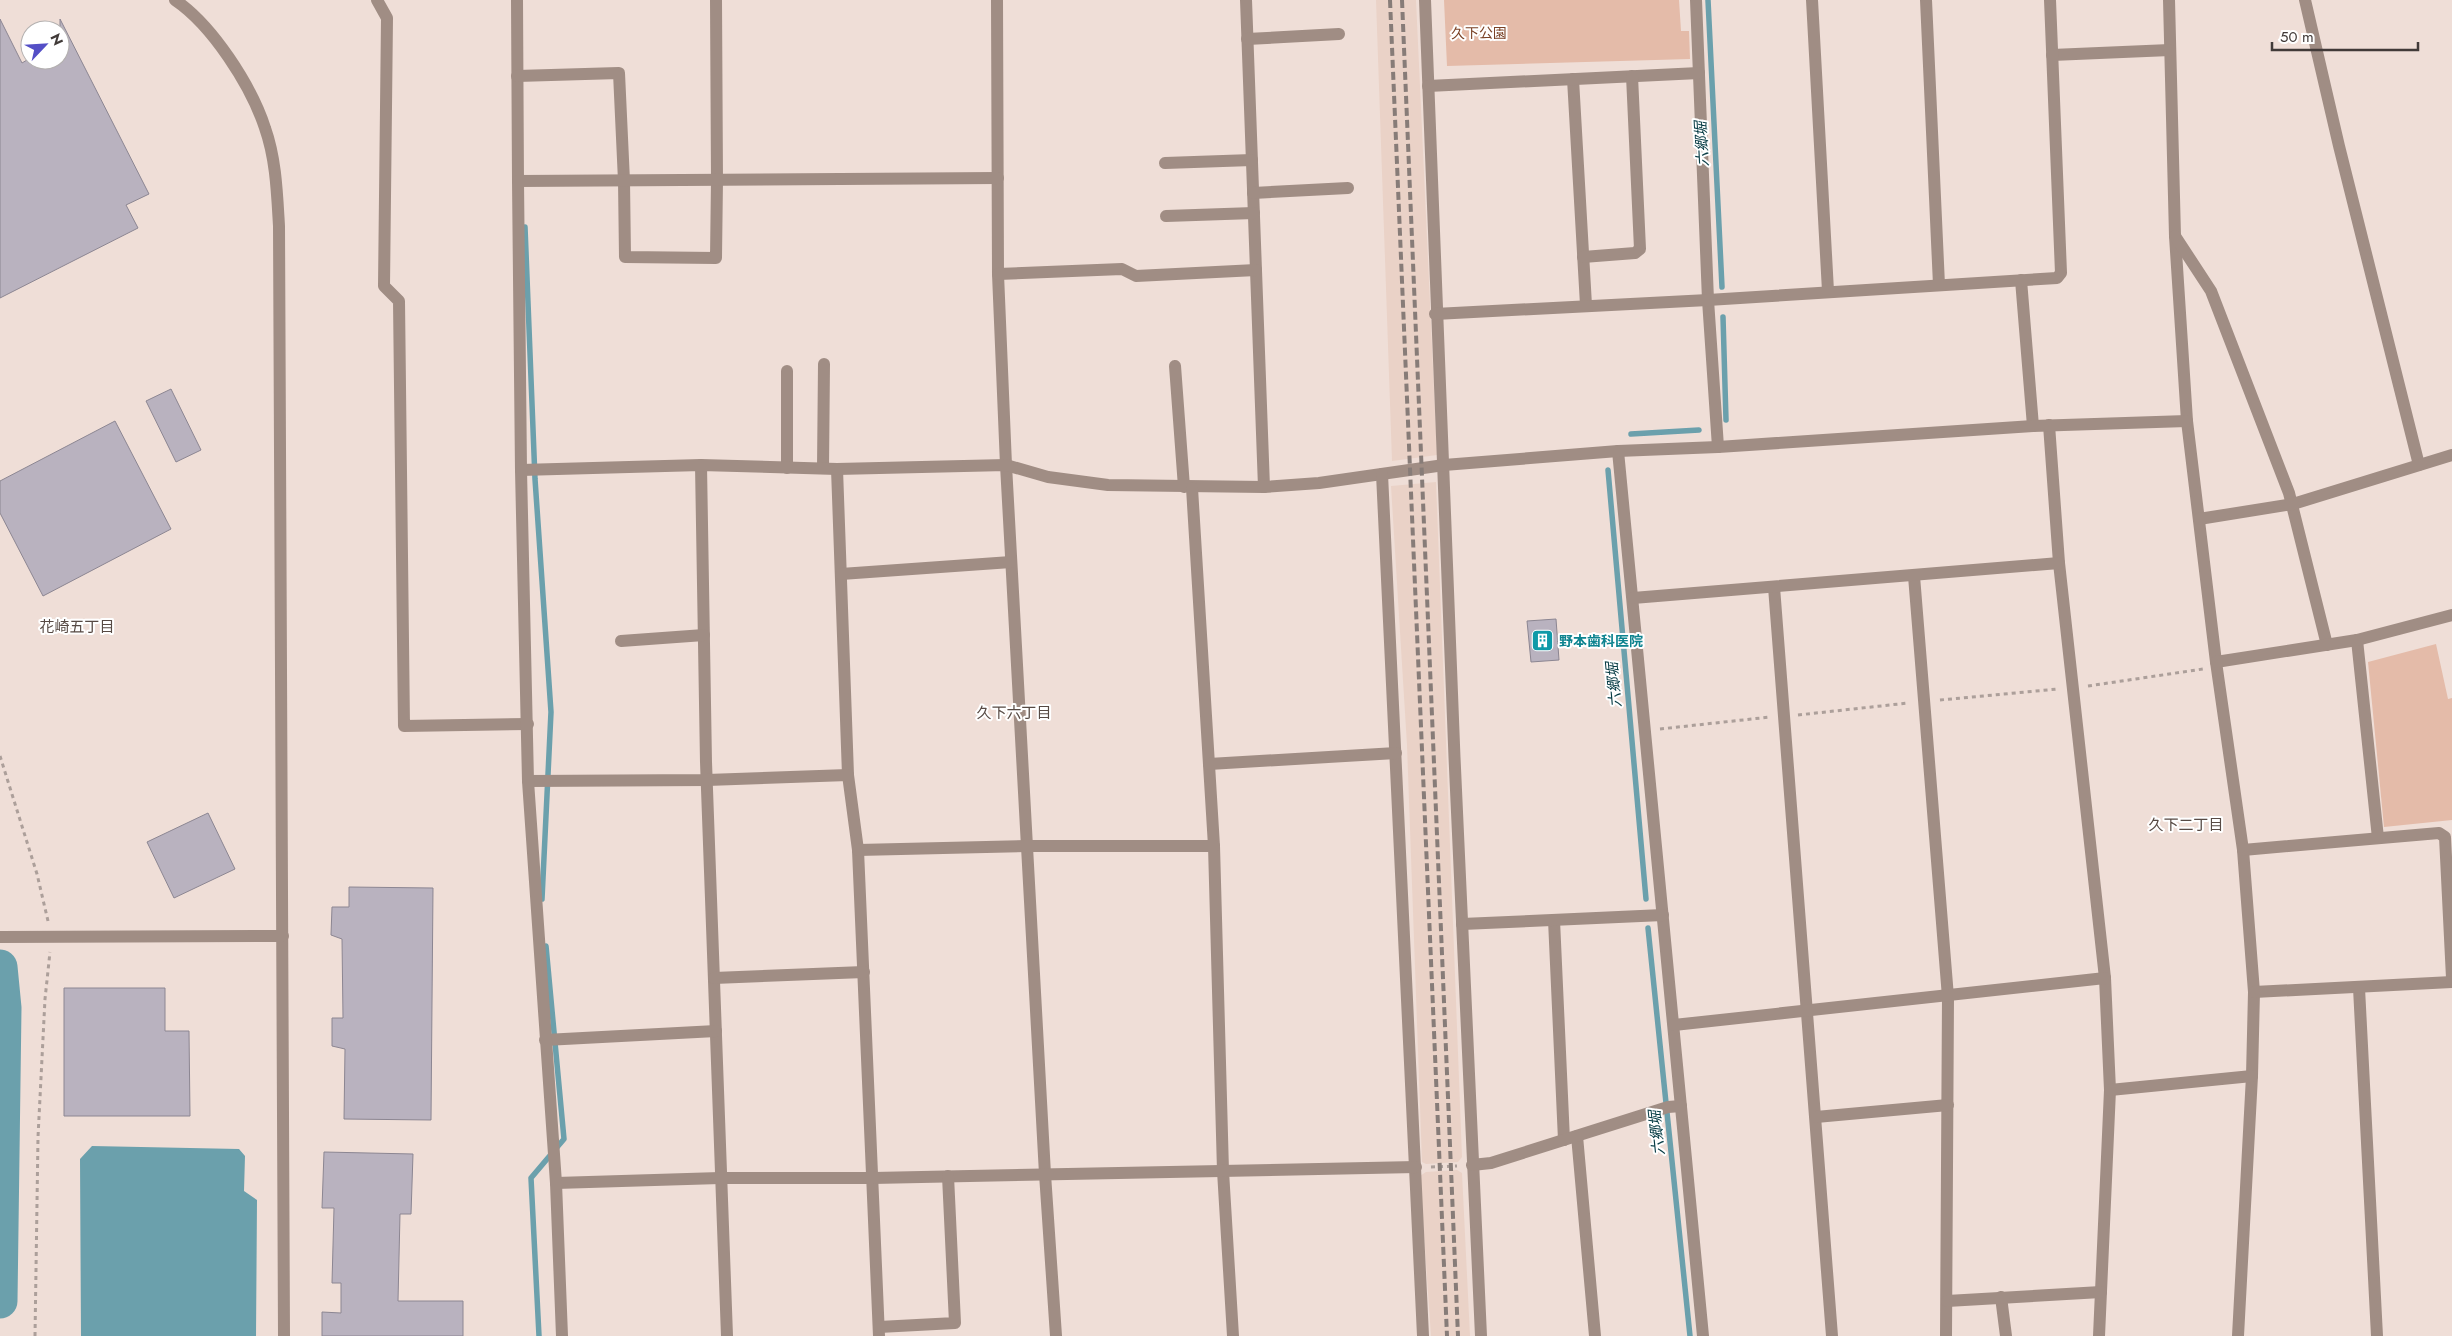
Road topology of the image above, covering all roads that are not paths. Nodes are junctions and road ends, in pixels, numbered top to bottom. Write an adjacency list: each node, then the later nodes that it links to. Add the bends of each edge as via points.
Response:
1 (175, 0): 91 (street, via 218,41 244,82 265,127 276,176 279,236)
2 (377, 0): 77 (street, via 387,18 384,286 399,301 404,726)
3 (516, 0): 19 (street)
4 (716, 0): 26 (street)
5 (997, 0): 25 (street)
6 (1246, 0): 15 (street)
7 (1425, 0): 22 (street)
8 (1696, 0): 18 (street)
9 (1812, 0): 39 (street)
10 (1926, 0): 38 (street)
11 (2050, 0): 17 (street)
12 (2169, 0): 16 (street)
13 (2305, 0): 54 (street)
14 (1339, 34): 15 (street)
15 (1248, 39): 23 (street)
16 (2170, 50): 17 (street); 33 (street)
17 (2052, 55): 37 (street, via 2061,273 2057,278)
18 (1699, 73): 20 (street); 40 (street)
19 (517, 76): 27 (street, via 619,73); 28 (street)
20 (1632, 76): 21 (street); 34 (street, via 1640,249 1635,253)
21 (1573, 79): 22 (street); 34 (street)
22 (1428, 86): 42 (street)
23 (1252, 160): 24 (street); 30 (street)
24 (1165, 163)
25 (998, 178): 26 (street); 36 (street)
26 (718, 180): 27 (street); 27 (street, via 716,258 625,257)
27 (624, 181): 28 (street)
28 (518, 182): 59 (street)
29 (1348, 188): 30 (street)
30 (1253, 193): 31 (street)
31 (1254, 213): 32 (street); 35 (street)
32 (1166, 216)
33 (2175, 236): 46 (street); 63 (street, via 2212,291)
34 (1583, 257): 41 (street)
35 (1256, 270): 36 (street, via 1136,276 1122,269); 61 (street)
36 (998, 274): 55 (street)
37 (2021, 280): 38 (street); 47 (street)
38 (1939, 285): 39 (street)
39 (1828, 291): 40 (street)
40 (1708, 300): 41 (street); 49 (street)
41 (1586, 305): 42 (street)
42 (1435, 314): 53 (street)
43 (824, 364): 57 (street)
44 (1175, 366): 62 (street)
45 (787, 371): 56 (street)
46 (2187, 421): 48 (street); 64 (street)
47 (2033, 426): 48 (street); 49 (street)
48 (2049, 426): 66 (street)
49 (1718, 447): 50 (street)
50 (1618, 451): 53 (street); 70 (street)
51 (2452, 455): 54 (street)
52 (700, 465): 56 (street); 59 (street); 72 (street)
53 (1444, 465): 60 (street); 90 (street)
54 (2419, 465): 63 (street)
55 (1006, 466): 58 (street); 62 (street, via 1048,477 1108,485); 65 (street)
56 (786, 468): 57 (street)
57 (823, 468): 58 (street)
58 (837, 469): 67 (street)
59 (521, 470): 77 (street)
60 (1382, 474): 61 (street); 78 (street)
61 (1264, 487): 62 (street)
62 (1188, 488): 79 (street)
63 (2293, 504): 64 (street); 75 (street)
64 (2199, 519): 76 (street)
65 (1011, 562): 67 (street); 84 (street)
66 (2059, 563): 68 (street); 95 (street)
67 (841, 574): 80 (street)
68 (1914, 576): 69 (street); 99 (street)
69 (1774, 587): 70 (street); 100 (street)
70 (1633, 598): 88 (street)
71 (2452, 615): 73 (street)
72 (704, 634): 74 (street); 81 (street)
73 (2358, 640): 75 (street); 83 (street)
74 (621, 641)
75 (2327, 645): 76 (street)
76 (2216, 662): 87 (street)
77 (528, 724): 82 (street)
78 (1396, 752): 79 (street); 112 (street, via 1413,1152)
79 (1209, 764): 85 (street)
80 (848, 775): 81 (street); 86 (street)
81 (707, 780): 82 (street); 94 (street)
82 (528, 781): 103 (street)
83 (2378, 838): 87 (street); 96 (street, via 2439,833 2445,837)
84 (1027, 846): 85 (street); 86 (street); 114 (street)
85 (1214, 846): 113 (street)
86 (858, 850): 93 (street)
87 (2243, 850): 98 (street)
88 (1663, 916): 89 (street); 101 (street)
89 (1554, 920): 90 (street); 110 (street)
90 (1462, 924): 111 (street)
91 (282, 936): 92 (street); 123 (street)
92 (0, 938)
93 (864, 972): 94 (street); 117 (street)
94 (714, 978): 102 (street)
95 (2105, 978): 99 (street); 105 (street)
96 (2452, 980): 97 (street)
97 (2359, 988): 98 (street); 137 (street)
98 (2254, 992): 104 (street)
99 (1948, 997): 100 (street); 106 (street)
100 (1806, 1011): 101 (street); 108 (street)
101 (1674, 1025): 107 (street)
102 (716, 1031): 103 (street); 116 (street)
103 (545, 1040): 118 (street)
104 (2252, 1076): 105 (street); 136 (street)
105 (2110, 1090): 119 (street)
106 (1948, 1105): 108 (street); 121 (street)
107 (1681, 1106): 109 (street, via 1668,1107); 131 (street)
108 (1816, 1117): 132 (street)
109 (1577, 1136): 110 (street); 130 (street)
110 (1564, 1140): 111 (street, via 1491,1163)
111 (1467, 1165): 129 (street)
112 (1421, 1167): 113 (street); 128 (street)
113 (1223, 1172): 114 (street); 127 (street)
114 (1045, 1174): 115 (street); 126 (street)
115 (948, 1176): 117 (street); 122 (street, via 955,1323)
116 (720, 1178): 117 (street); 118 (street); 125 (street)
117 (873, 1178): 122 (street)
118 (556, 1183): 124 (street)
119 (2101, 1292): 120 (street); 135 (street)
120 (2001, 1297): 121 (street); 134 (street)
121 (1947, 1301): 133 (street)
122 (879, 1331)
123 (284, 1336)
124 (562, 1336)
125 (727, 1336)
126 (1056, 1336)
127 (1233, 1336)
128 (1423, 1336)
129 (1480, 1336)
130 (1595, 1336)
131 (1703, 1336)
132 (1832, 1336)
133 (1946, 1336)
134 (2006, 1336)
135 (2099, 1336)
136 (2238, 1336)
137 (2377, 1336)

